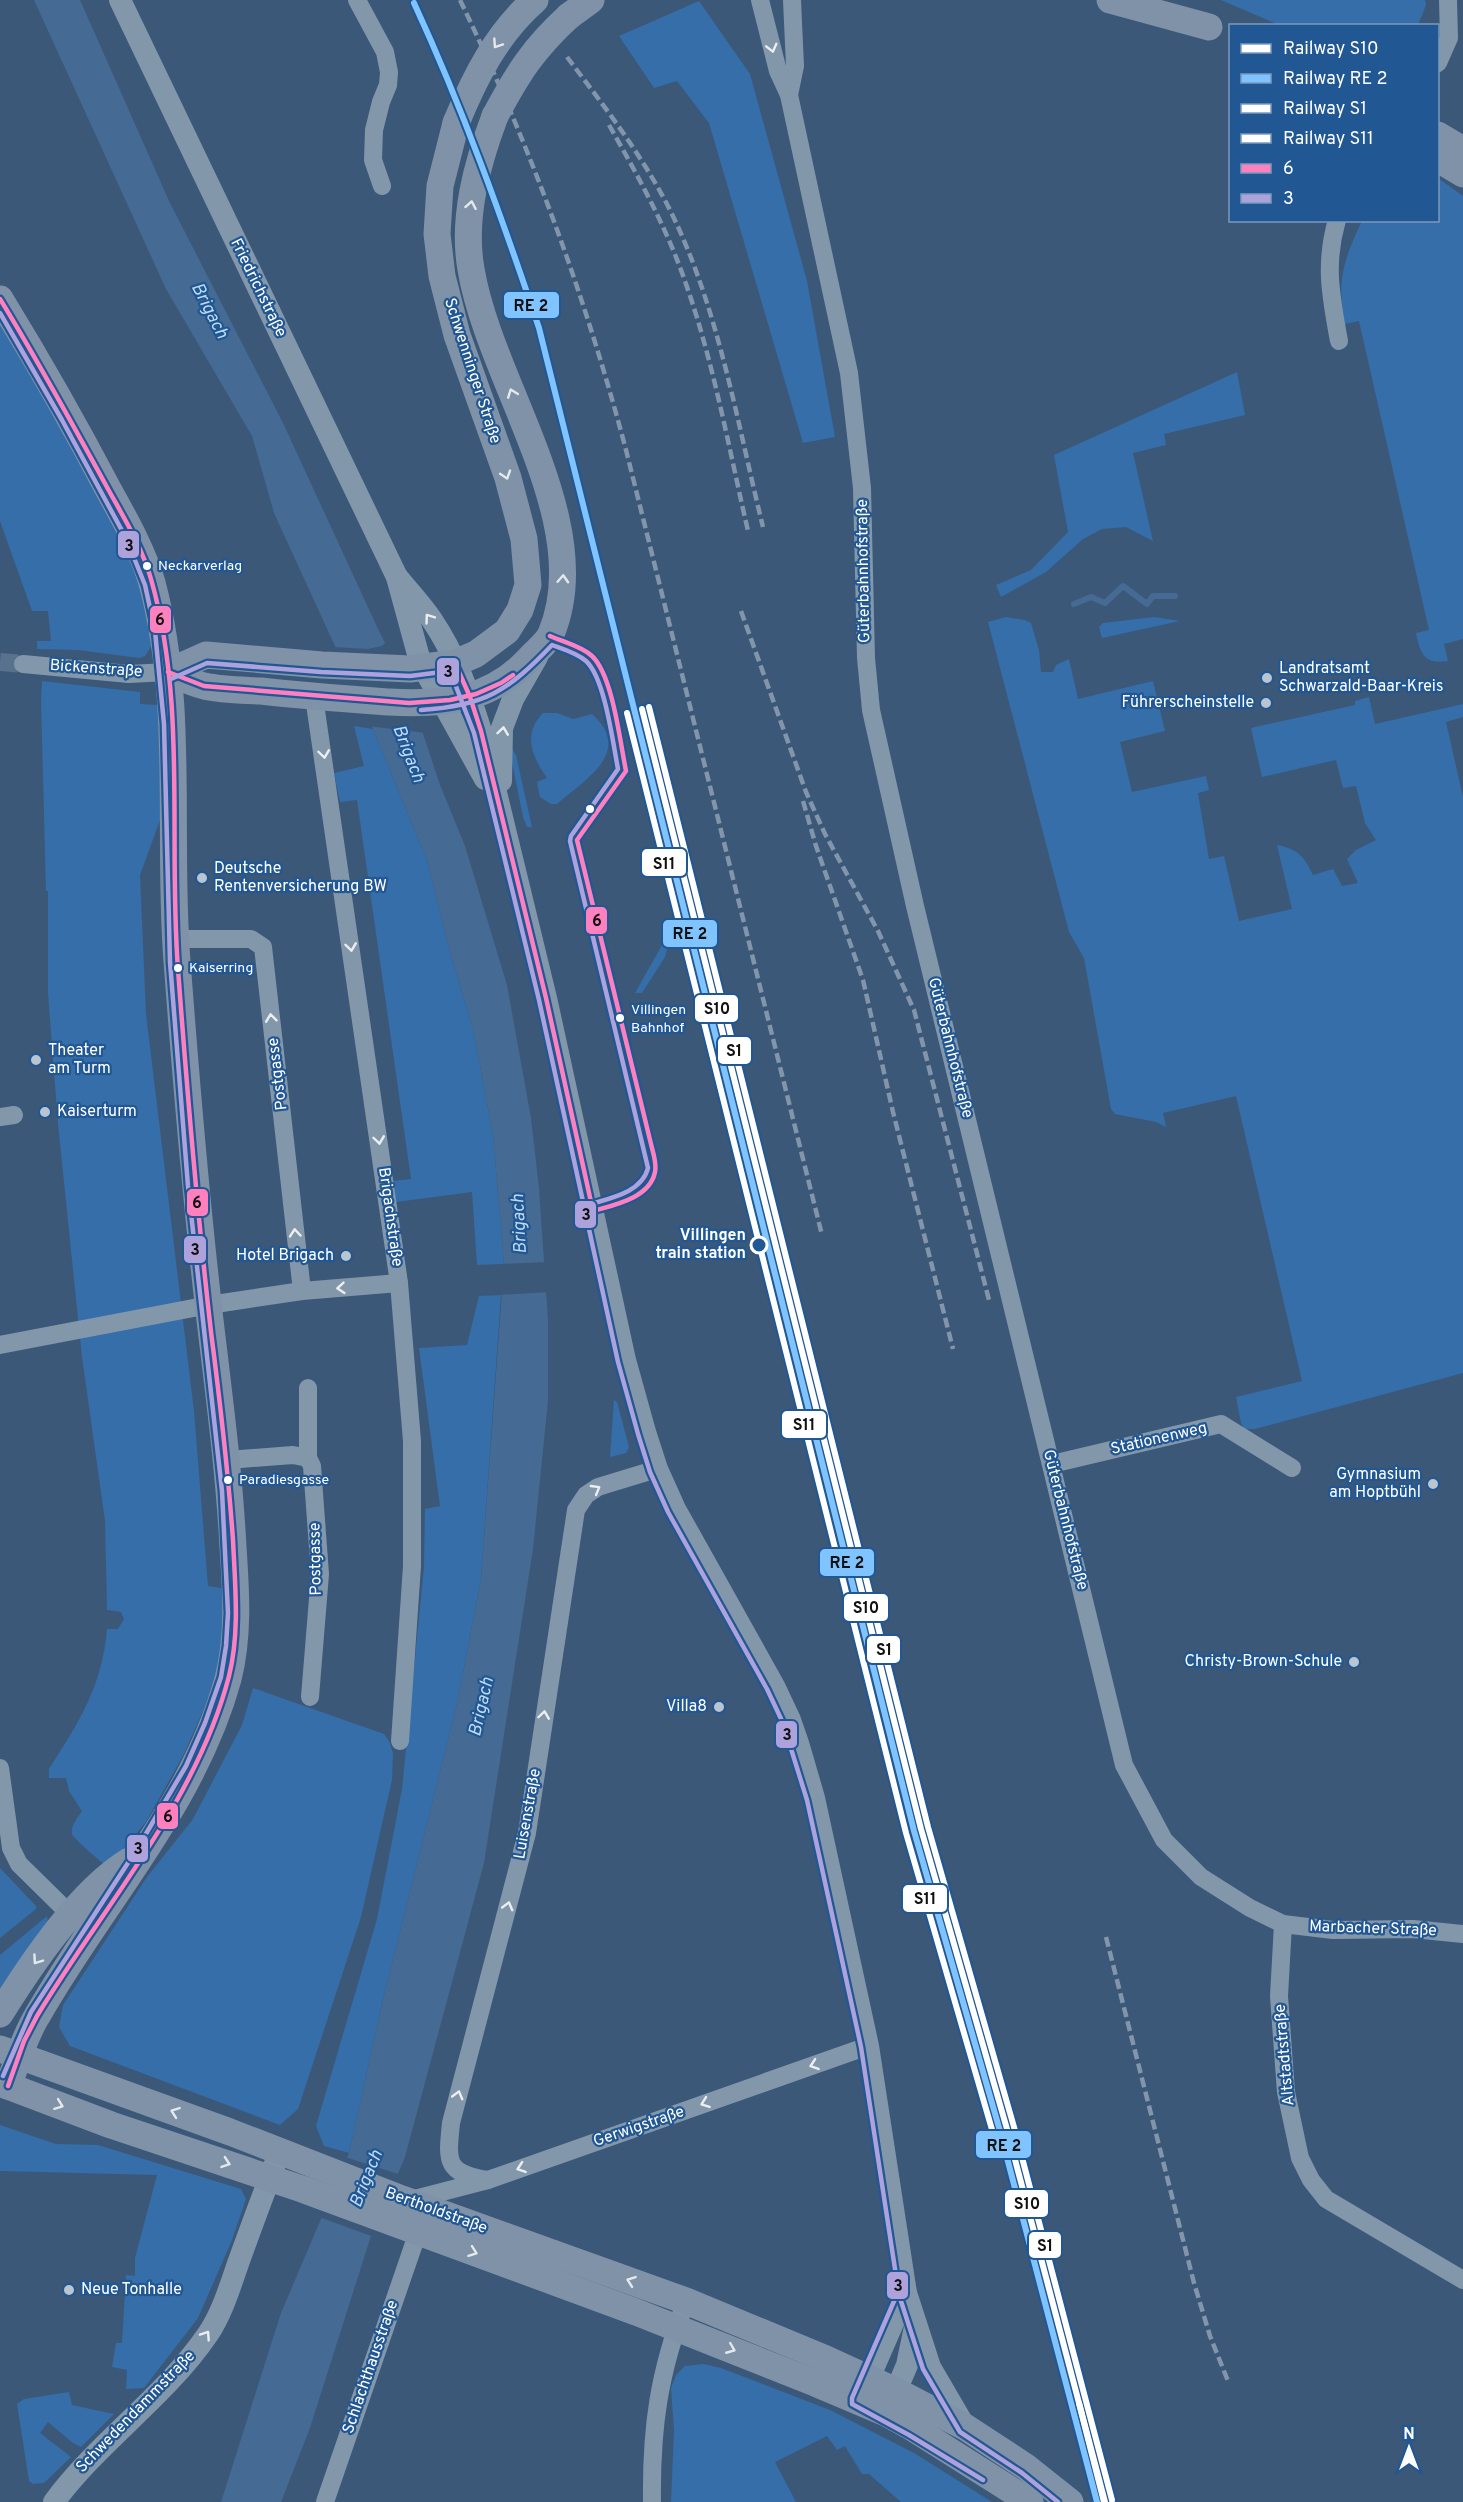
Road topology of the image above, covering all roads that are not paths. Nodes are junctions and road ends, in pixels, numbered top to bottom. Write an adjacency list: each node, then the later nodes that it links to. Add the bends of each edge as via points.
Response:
1 (120, 0): 22 (street, Friedrichstraße)
2 (357, 0): 18 (street, via 385,52 388,72 388,86 374,130 372,160)
3 (535, 0): 24 (main road, Schwenninger Straße, one-way to 24, bridge, via 502,36 475,78 456,123 440,186 437,234 442,276 457,335 508,478 524,539 528,585 520,610 507,631 476,654)
4 (591, 0): 23 (main road, Schwenninger Straße, one-way to 4, bridge, via 563,594 562,541 548,489 483,319 471,268 469,218 477,174 495,116 519,70 546,37)
5 (760, 0): 13 (street, Güterbahnhofstraße, one-way to 13, via 778,71)
6 (792, 0): 13 (street, Güterbahnhofstraße, via 795,66)
7 (1110, 0): 11 (main road)
8 (1156, 0): 11 (main road)
9 (1450, 0): 10 (street); 12 (street, via 1449,38)
10 (1463, 20)
11 (1220, 32)
12 (1439, 59)
13 (789, 95): 40 (street, Güterbahnhofstraße, via 849,373 862,488 871,710)
14 (1439, 136): 15 (main road)
15 (1463, 150)
16 (1439, 160): 17 (main road)
17 (1463, 174)
18 (382, 186)
19 (1336, 222): 21 (street, via 1329,283)
20 (0, 299): 27 (main road, via 61,399 146,566 164,628)
21 (1339, 340)
22 (397, 577): 24 (street, Friedrichstraße, one-way to 22, via 432,621); 26 (street, Friedrichstraße, via 418,654)
23 (550, 636): 28 (main road, Schwenninger Straße, via 503,683); 31 (street, Schwenninger Straße, one-way to 23, via 502,728 513,699)
24 (455, 663): 26 (main road, Schwenninger Straße); 28 (street, Friedrichstraße)
25 (23, 664): 27 (street, Bickenstraße, via 129,674)
26 (417, 668): 27 (main road, Bickenstraße, via 206,655); 30 (street, Friedrichstraße)
27 (168, 672): 29 (main road, Bickenstraße, via 204,686); 32 (main road)
28 (470, 697): 30 (main road, Schwenninger Straße); 31 (street, Friedrichstraße)
29 (327, 698): 30 (main road, Bickenstraße); 33 (street, Brigachstraße, one-way to 33)
30 (433, 702): 31 (street, Friedrichstraße)
31 (500, 806): 42 (street, via 625,1360)
32 (175, 939): 34 (street, Postgasse, one-way to 32, via 263,947 251,939); 35 (main road)
33 (399, 1283): 34 (street, one-way to 34); 44 (street, Brigachstraße, via 412,1441 412,1555)
34 (302, 1291): 35 (street)
35 (209, 1305): 36 (street); 39 (main road)
36 (0, 1345)
37 (308, 1388): 38 (street, Postgasse)
38 (308, 1458): 39 (street, via 293,1455); 43 (street, Postgasse, via 312,1466 320,1574)
39 (228, 1460): 46 (main road, via 236,1592 230,1672 216,1720 193,1771)
40 (1052, 1464): 41 (street, Stationenweg, via 1221,1425); 48 (street, Güterbahnhofstraße, via 1124,1765 1164,1840 1201,1877)
41 (1292, 1468)
42 (657, 1469): 52 (street, via 694,1547 790,1720 814,1798); 57 (street, Luisenstraße, one-way to 42, via 465,2176 451,2163 451,2122 527,1833 576,1510 586,1495 598,1487)
43 (310, 1697)
44 (400, 1741)
45 (0, 1768): 47 (street, via 11,1848 20,1864)
46 (145, 1851): 47 (main road, via 111,1872); 49 (main road)
47 (70, 1915): 49 (street); 51 (main road, one-way to 51)
48 (1283, 1924): 50 (street, Marbacher Straße, via 1333,1930 1413,1929); 60 (street, Altstadtstraße, via 1279,1995 1286,2092 1300,2158 1311,2180 1326,2199)
49 (90, 1932): 53 (main road)
50 (1463, 1934)
51 (3, 2010)
52 (868, 2046): 57 (street, Gerwigstraße, one-way to 57); 61 (street)
53 (10, 2052): 54 (main road); 55 (main road, Bertholdstraße, one-way to 53)
54 (4, 2085): 56 (main road, Bertholdstraße, one-way to 56)
55 (280, 2151): 56 (street, Schwedendammstraße); 58 (main road, Bertholdstraße)
56 (270, 2178): 58 (main road, Bertholdstraße, via 302,2189); 68 (street, Schwedendammstraße, one-way to 56, via 91,2458 184,2365 210,2332)
57 (488, 2180): 58 (street, Gerwigstraße)
58 (401, 2208): 59 (main road, Bertholdstraße); 62 (main road, Bertholdstraße, one-way to 58)
59 (418, 2232): 63 (main road, Bertholdstraße, one-way to 63); 69 (street, Schlachthausstraße)
60 (1463, 2280)
61 (906, 2293): 64 (street); 65 (street)
62 (686, 2301): 63 (street); 65 (main road, Bertholdstraße)
63 (676, 2327): 65 (main road, Bertholdstraße, one-way to 65); 70 (street, via 656,2404)
64 (915, 2327): 66 (street, via 907,2365); 67 (street, via 930,2367)
65 (864, 2390): 66 (main road, Bertholdstraße)
66 (891, 2402): 67 (main road, Bertholdstraße); 71 (main road, Bertholdstraße, via 949,2450)
67 (965, 2427): 72 (main road, Bertholdstraße)
68 (54, 2502)
69 (325, 2502)
70 (652, 2502)
71 (1030, 2502)
72 (1070, 2502)

